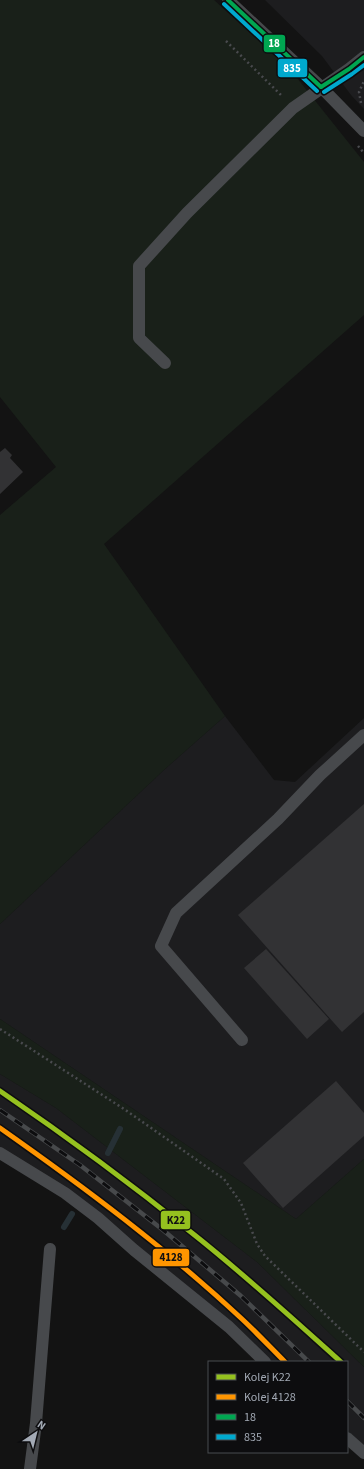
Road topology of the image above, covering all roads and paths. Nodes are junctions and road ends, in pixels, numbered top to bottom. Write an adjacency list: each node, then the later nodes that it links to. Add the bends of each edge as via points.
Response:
1 (228, 0): 4 (lane)
2 (364, 57): 4 (lane)
3 (364, 81): 5 (path, via 359,92)
4 (321, 87): 6 (lane); 7 (lane, via 273,127 187,213 139,266 139,338)
5 (364, 110)
6 (364, 131)
7 (164, 364)
8 (364, 735): 10 (lane, via 320,775 272,825 176,913 162,946)
9 (0, 1029): 13 (path, via 124,1109 224,1179 241,1203 257,1244 265,1256)
10 (242, 1040)
11 (0, 1153): 14 (lane, via 65,1193 98,1218 229,1327)
12 (50, 1249): 17 (lane)
13 (364, 1352)
14 (264, 1361)
15 (348, 1439): 16 (lane)
16 (364, 1453)
17 (30, 1469)

